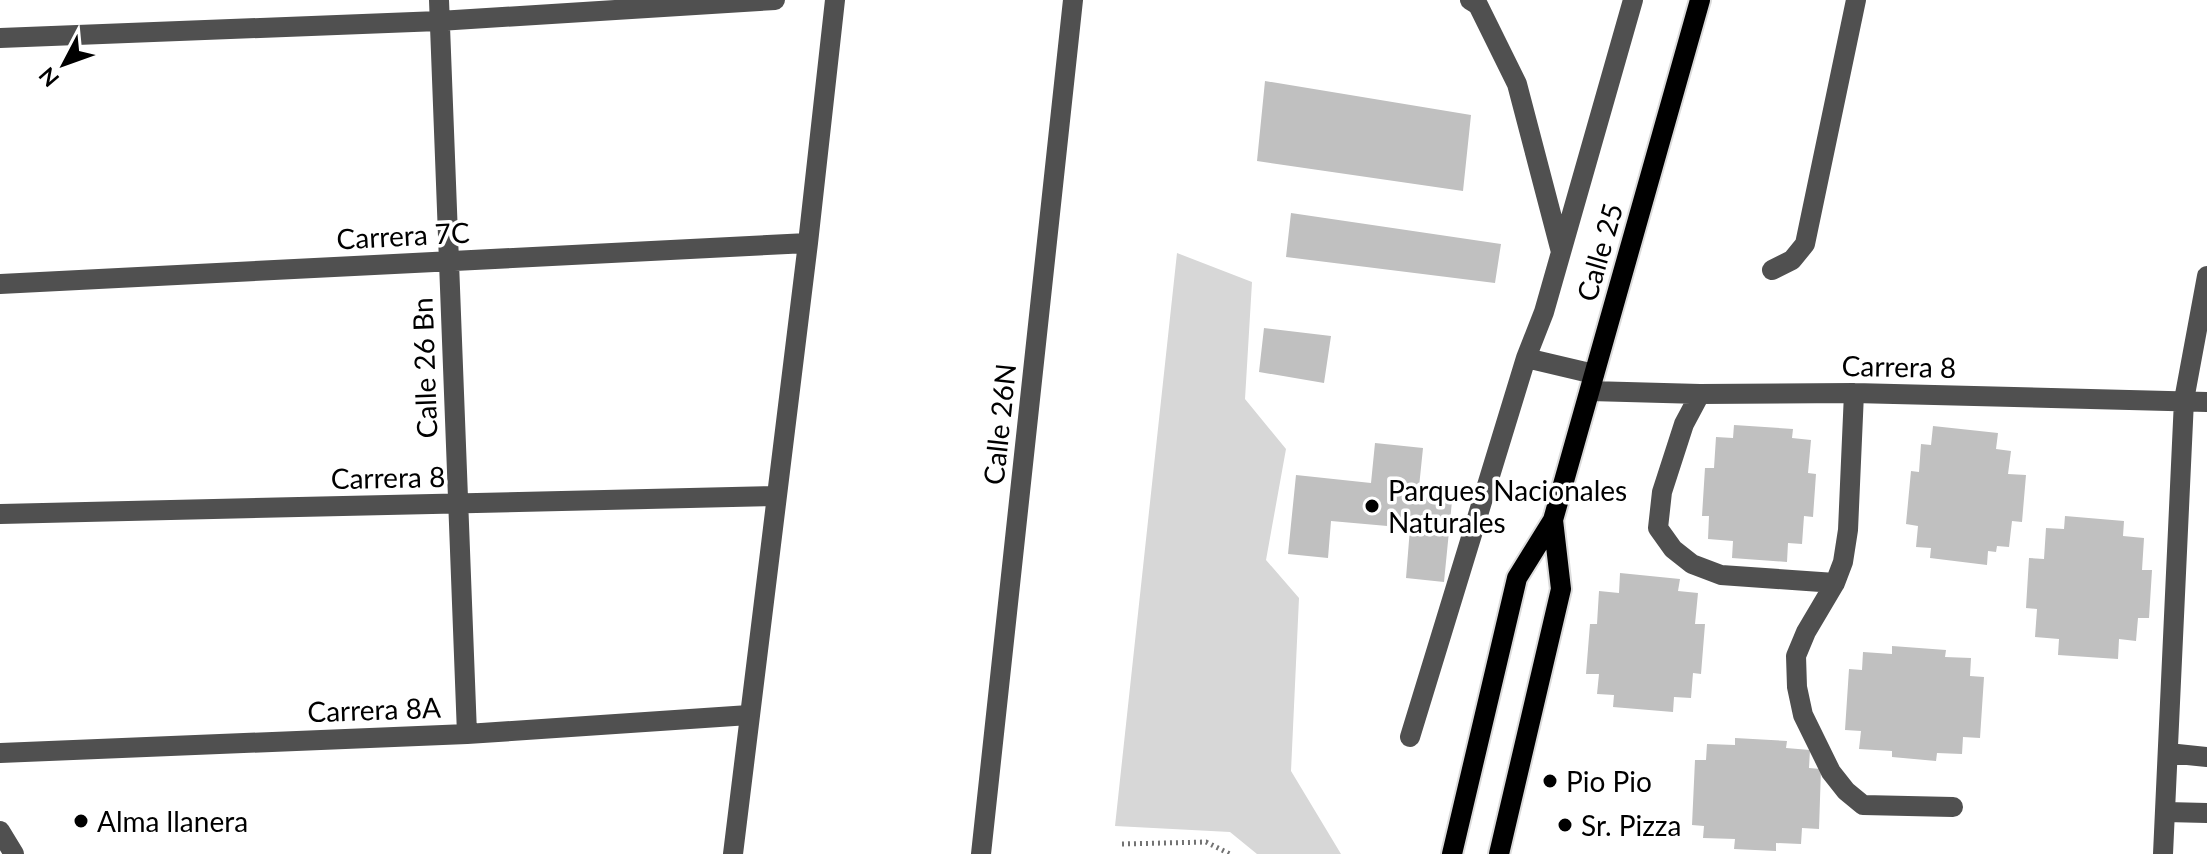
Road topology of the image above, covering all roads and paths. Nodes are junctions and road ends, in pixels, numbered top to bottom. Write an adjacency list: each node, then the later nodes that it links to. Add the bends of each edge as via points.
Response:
1 (775, 0): 8 (street)
2 (835, 0): 10 (street)
3 (1073, 0): 40 (street, Calle 26N)
4 (1470, 0): 11 (street, via 1478,5 1517,84)
5 (1633, 0): 11 (street)
6 (1700, 0): 17 (main road, Calle 25)
7 (1856, 0): 13 (street, via 1805,244 1792,260)
8 (439, 10): 9 (street); 12 (street, Calle 26 Bn)
9 (0, 38)
10 (808, 243): 12 (street, Carrera 7C); 22 (street)
11 (1561, 252): 16 (street)
12 (448, 261): 15 (street, Carrera 7C); 23 (street, Calle 26 Bn)
13 (1772, 270)
14 (2207, 276): 20 (street)
15 (0, 284)
16 (1526, 358): 17 (street, Carrera 8); 29 (street)
17 (1592, 382): 19 (street, Carrera 8); 25 (main road, Calle 25)
18 (1854, 393): 19 (street, Carrera 8); 20 (street, Carrera 8); 26 (street, via 1848,530)
19 (1700, 394): 26 (street, via 1684,424 1662,492 1658,528 1673,549 1692,564 1721,575)
20 (2184, 400): 21 (street, Carrera 8); 31 (street)
21 (2207, 402)
22 (777, 496): 23 (street, Carrera 8); 27 (street)
23 (458, 504): 24 (street, Carrera 8); 28 (street, Calle 26 Bn)
24 (0, 514)
25 (1553, 520): 42 (main road, Calle 25, via 1517,578); 43 (main road, Calle 25, via 1561,589)
26 (1835, 583): 33 (street, via 1796,656 1803,715 1831,772 1863,805)
27 (749, 715): 28 (street, Carrera 8A); 39 (street)
28 (467, 734): 30 (street, Carrera 8A)
29 (1410, 737)
30 (0, 753)
31 (2168, 753): 32 (street); 34 (street)
32 (2207, 757)
33 (1953, 807)
34 (2166, 812): 35 (street); 44 (street)
35 (2207, 813)
36 (0, 831): 38 (street)
37 (1122, 844): 41 (path, via 1206,842)
38 (14, 854)
39 (733, 854)
40 (981, 854)
41 (1230, 854)
42 (1452, 854)
43 (1499, 854)
44 (2163, 854)

